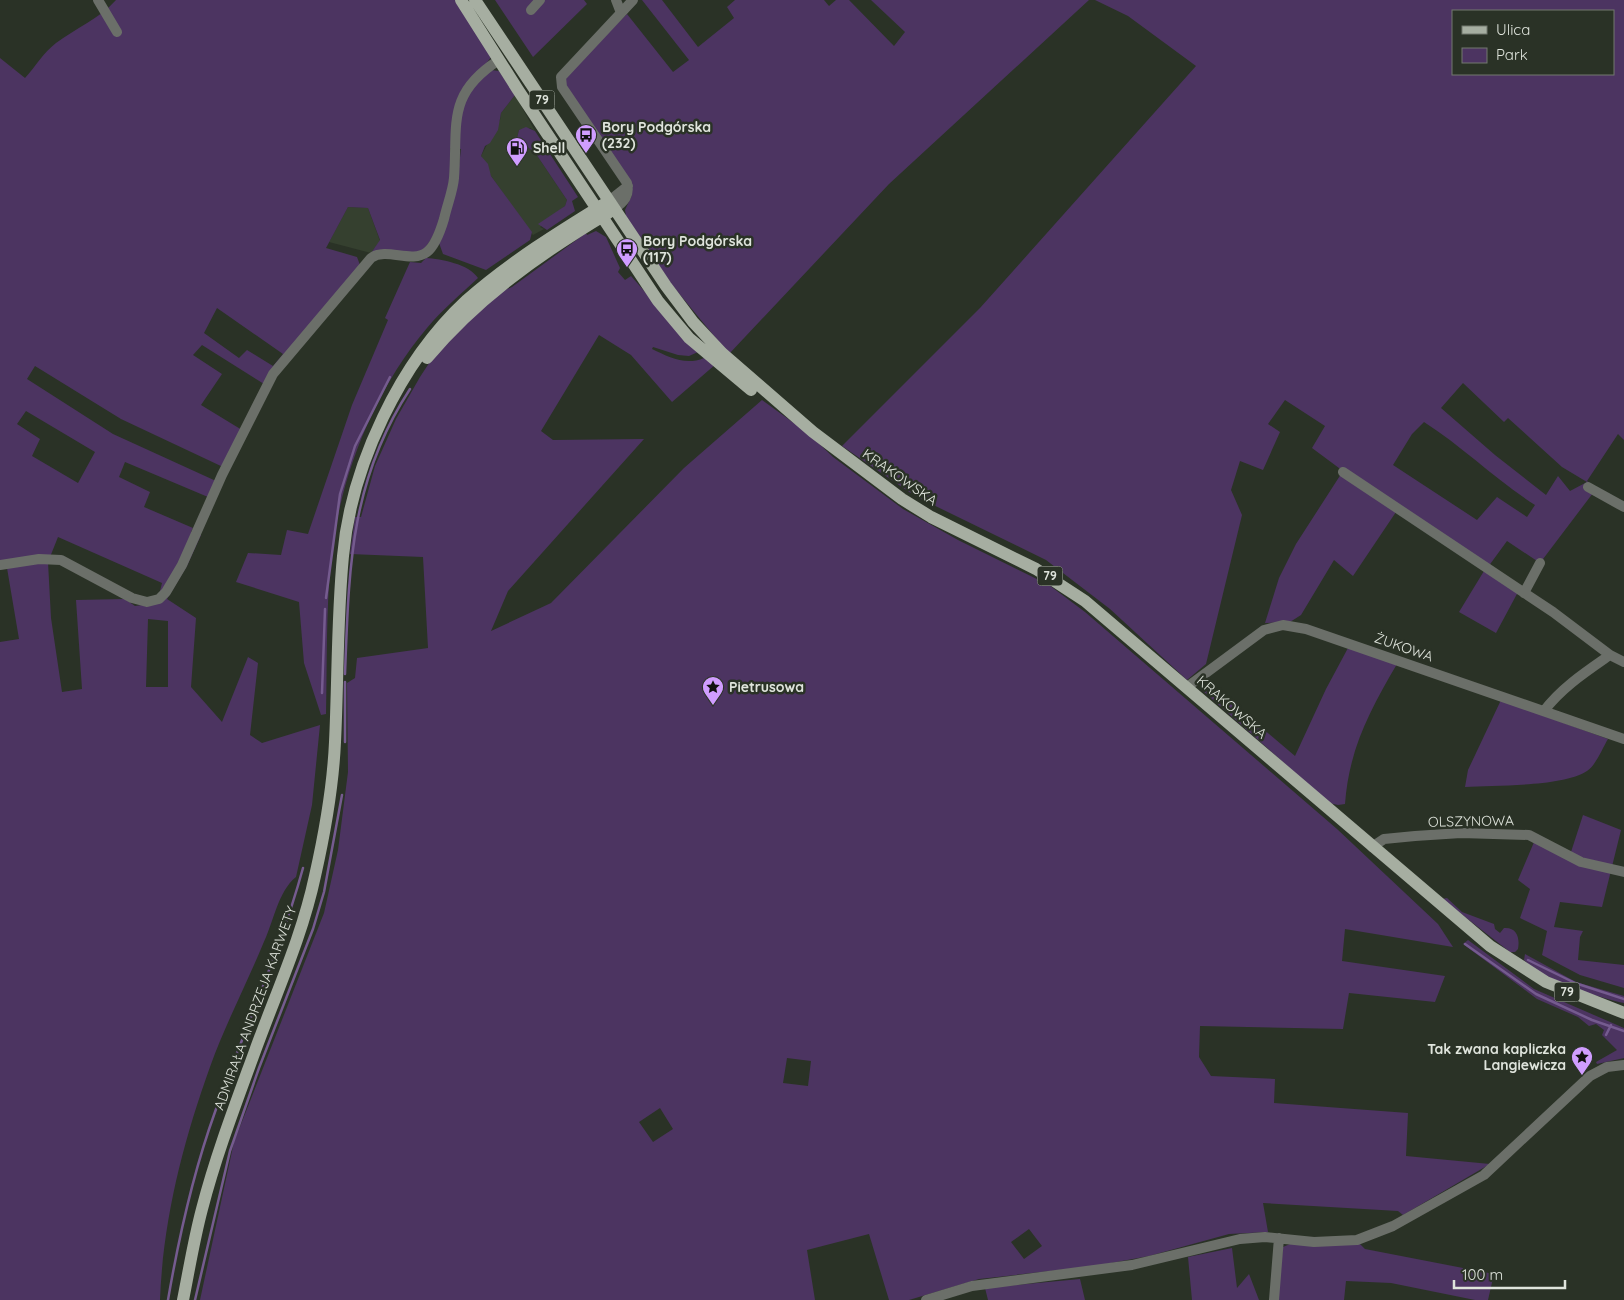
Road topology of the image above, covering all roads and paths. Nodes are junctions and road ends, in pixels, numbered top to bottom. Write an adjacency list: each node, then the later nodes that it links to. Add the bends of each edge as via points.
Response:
1 (98, 0): 9 (street)
2 (461, 0): 10 (main road, KRAKOWSKA / 79)
3 (475, 0): 12 (main road, KRAKOWSKA / 79)
4 (540, 0): 7 (street)
5 (616, 0): 8 (street)
6 (634, 0): 8 (street)
7 (531, 10)
8 (621, 13): 12 (street, via 561,77 561,82 628,186)
9 (117, 32)
10 (499, 60): 11 (main road, KRAKOWSKA / 79); 21 (street, via 476,76 458,106 453,181 442,226 432,246 417,256 379,254 371,258 280,365 263,392 182,565 166,592 159,599 147,602 132,598 61,560)
11 (583, 190): 13 (main road, KRAKOWSKA / 79); 14 (main road, via 585,206)
12 (612, 205): 13 (main road, ADMIRAŁA ANDRZEJA KARWETY); 16 (main road, KRAKOWSKA / 79, via 693,322 728,358)
13 (599, 213): 14 (main road, ADMIRAŁA ANDRZEJA KARWETY); 15 (main road, ADMIRAŁA ANDRZEJA KARWETY, via 497,288 440,342); 16 (main road, KRAKOWSKA / 79, via 684,334 747,386)
14 (581, 218): 15 (main road, ADMIRAŁA ANDRZEJA KARWETY, via 507,268 465,302 418,356)
15 (393, 401): 33 (main road, ADMIRAŁA ANDRZEJA KARWETY, via 363,467 348,523 343,555 334,751 316,875 304,924 215,1165 202,1207)
16 (813, 432): 25 (main road, KRAKOWSKA / 79, via 922,512 1069,589)
17 (1343, 472): 22 (street)
18 (1588, 487): 19 (street)
19 (1624, 507)
20 (1540, 563): 22 (street)
21 (0, 565)
22 (1524, 593): 23 (street)
23 (1610, 655): 24 (street); 26 (street, via 1584,673)
24 (1624, 662)
25 (1187, 688): 26 (street, ŻUKOWA, via 1264,630 1294,626); 28 (main road, KRAKOWSKA / 79)
26 (1544, 711): 27 (street, ŻUKOWA)
27 (1624, 739)
28 (1372, 847): 29 (street, OLSZYNOWA, via 1384,839 1415,836 1461,833 1529,835 1581,862); 30 (main road, KRAKOWSKA / 79, via 1514,964 1566,992)
29 (1624, 872)
30 (1624, 1013)
31 (1624, 1065): 32 (street, via 1607,1066 1590,1076 1484,1175 1393,1226 1357,1240 1341,1242)
32 (1279, 1238): 34 (street, via 1240,1239 1132,1265 972,1286); 35 (street)
33 (183, 1300)
34 (926, 1300)
35 (1274, 1300)

